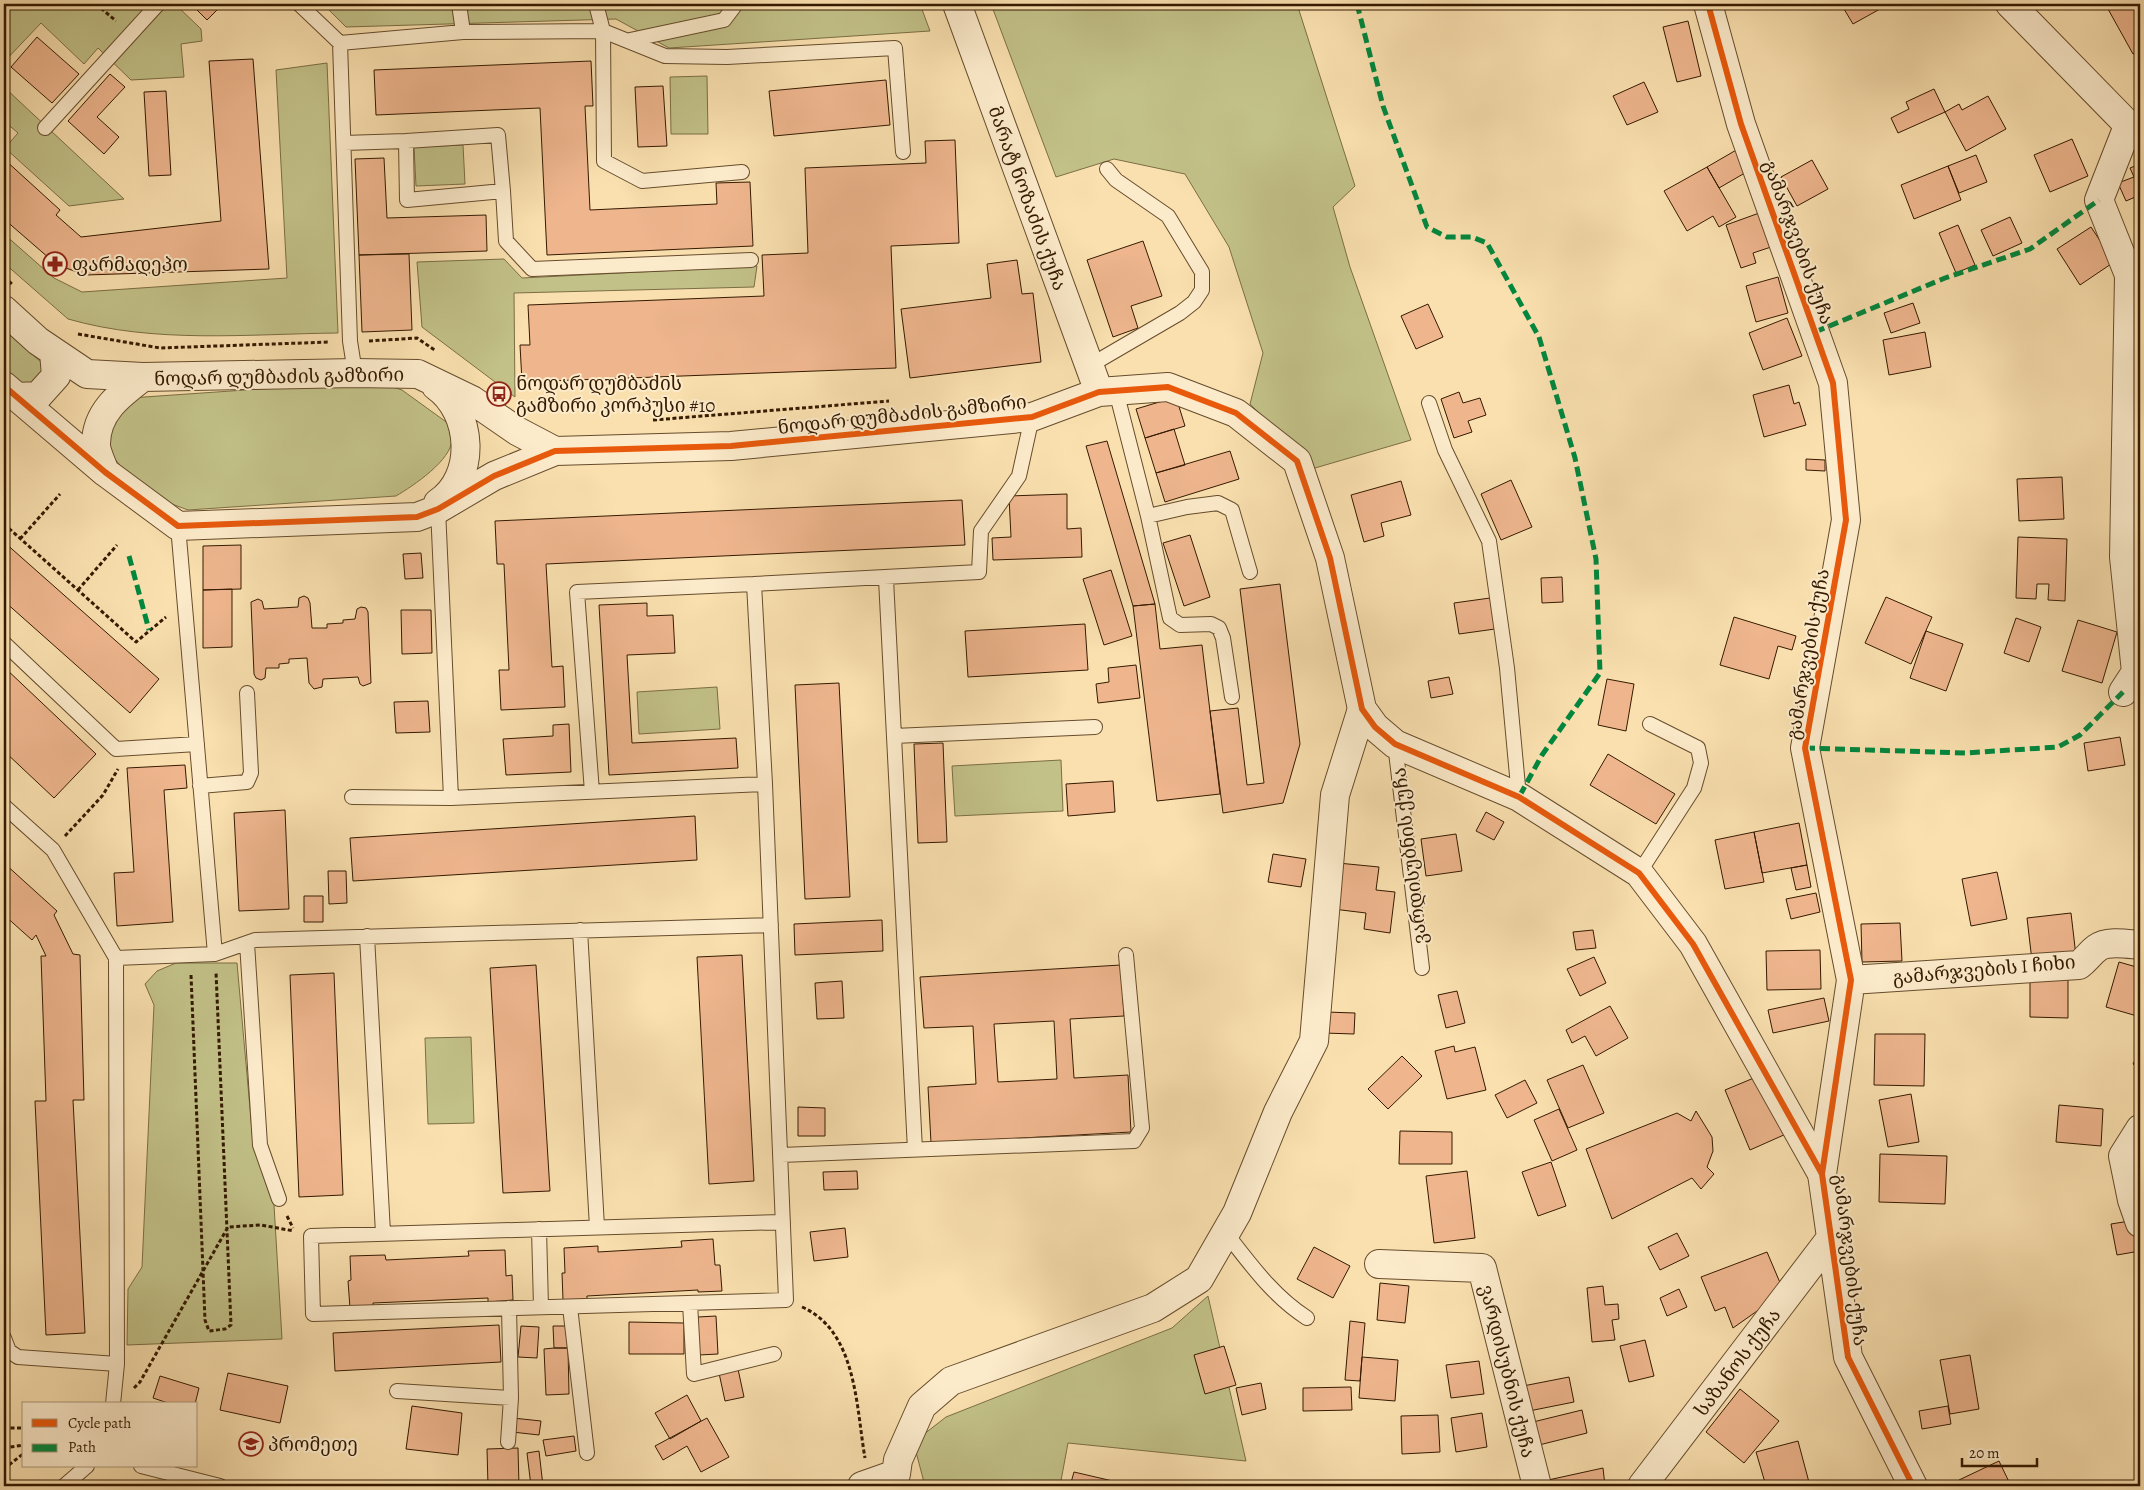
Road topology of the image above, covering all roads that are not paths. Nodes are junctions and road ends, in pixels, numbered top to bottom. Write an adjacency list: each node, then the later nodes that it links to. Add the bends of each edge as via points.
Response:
1 (158, 4): 13 (lane)
2 (299, 4): 12 (lane)
3 (459, 4): 10 (lane)
4 (596, 4): 9 (lane)
5 (736, 4): 11 (lane, via 724,20)
6 (956, 4): 24 (street, მარატ ნოზაძის ქუჩა)
7 (1708, 4): 67 (street, გამარჯვების ქუჩა, via 1741,124 1833,383 1846,520 1804,748)
8 (2010, 4): 14 (street)
9 (603, 31): 10 (lane); 11 (lane); 19 (lane, via 604,161 642,181)
10 (463, 32): 12 (lane)
11 (630, 40): 17 (lane, via 665,56 727,57 895,48)
12 (340, 43): 16 (lane)
13 (45, 128)
14 (2134, 132): 41 (street, via 2099,200 2129,276 2124,557 2136,672)
15 (406, 141): 16 (lane); 20 (lane, via 498,135); 20 (lane, via 407,200)
16 (344, 143): 25 (lane, via 350,341)
17 (903, 152)
18 (1107, 169): 24 (lane, via 1116,180 1168,216 1202,272 1202,290 1194,302 1180,313)
19 (742, 172)
20 (503, 191): 21 (lane, via 506,241 532,269)
21 (751, 260)
22 (4, 310): 23 (street, ნოდარ დუმბაძის გამზირი)
23 (54, 352): 27 (street, ნოდარ დუმბაძის გამზირი, via 87,374); 28 (street, via 56,376 38,396)
24 (1089, 366): 29 (street, მარატ ნოზაძის ქუჩა)
25 (355, 372): 26 (street, ნოდარ დუმბაძის გამზირი); 27 (street, ნოდარ დუმბაძის გამზირი)
26 (418, 374): 32 (street, ნოდარ დუმბაძის გამზირი, via 472,400 517,431); 34 (street, via 448,395 465,428 465,465 448,497)
27 (143, 377): 33 (street, via 115,398 100,420 96,447)
28 (10, 392): 33 (street)
29 (1107, 392): 31 (street, ნოდარ დუმბაძის გამზირი); 35 (lane); 44 (street, ნოდარ დუმბაძის გამზირი, via 1168,386 1236,413 1297,461 1330,558)
30 (1429, 403): 54 (lane, via 1445,450 1489,541)
31 (1032, 417): 32 (street, ნოდარ დუმბაძის გამზირი, via 731,446); 38 (lane, via 1019,476 981,531 979,572)
32 (555, 451): 34 (street, ნოდარ დუმბაძის გამზირი, via 494,476)
33 (105, 472): 36 (street)
34 (428, 513): 36 (street, ნოდარ დუმბაძის გამზირი); 55 (lane)
35 (1148, 516): 37 (lane, via 1218,503 1232,510); 43 (lane, via 1170,618 1180,625 1211,624 1219,628)
36 (178, 526): 48 (lane)
37 (1250, 572)
38 (886, 579): 39 (lane); 47 (lane)
39 (754, 584): 50 (lane); 52 (lane, via 577,592)
40 (4, 643): 48 (lane, via 116,749)
41 (2123, 692)
42 (247, 693): 51 (lane, via 251,773 247,782)
43 (1232, 697)
44 (1362, 709): 49 (street, ნოდარ დუმბაძის გამზირი, via 1375,727); 77 (street, via 1335,795 1314,1041 1278,1112 1238,1213)
45 (1650, 724): 57 (lane, via 1698,748 1701,763 1694,788)
46 (1094, 727): 47 (lane)
47 (894, 736): 69 (lane)
48 (197, 744): 51 (lane)
49 (1395, 744): 54 (street, ნოდარ დუმბაძის გამზირი); 66 (lane, ვარდისუბნის ქუჩა)
50 (765, 784): 52 (lane); 58 (lane)
51 (200, 786): 63 (lane)
52 (592, 792): 55 (lane)
53 (352, 797): 55 (lane)
54 (1519, 797): 57 (street, ნოდარ დუმბაძის გამზირი)
55 (451, 798)
56 (4, 806): 65 (lane, via 53,850)
57 (1639, 873): 71 (street, ნოდარ დუმბაძის გამზირი, via 1693,944)
58 (771, 925): 59 (lane); 70 (lane)
59 (580, 930): 60 (lane); 75 (lane)
60 (367, 936): 61 (lane, via 254,940); 78 (lane)
61 (246, 943): 63 (lane); 72 (lane, via 260,1145)
62 (2140, 945): 67 (street, გამარჯვების I ჩიხი, via 2109,944 2097,948 2079,965)
63 (215, 954): 65 (lane)
64 (1126, 955): 69 (lane, via 1142,1128 1134,1141)
65 (116, 958): 88 (lane)
66 (1422, 968)
67 (1851, 980): 71 (street, გამარჯვების ქუჩა)
68 (2140, 1129): 74 (street, via 2123,1156)
69 (915, 1150): 70 (lane)
70 (781, 1155): 73 (lane)
71 (1822, 1174): 79 (street, გამარჯვების ქუჩა)
72 (278, 1199)
73 (783, 1222): 75 (lane); 81 (lane, via 786,1300)
74 (2140, 1223)
75 (597, 1227): 76 (lane)
76 (539, 1229): 78 (lane); 82 (lane)
77 (1226, 1233): 85 (lane, via 1266,1285); 96 (street, via 1199,1279 1153,1308 951,1381 922,1406 898,1460)
78 (383, 1234): 84 (lane, via 311,1236 314,1314)
79 (1832, 1238): 101 (street, საზანოს ქუჩა); 102 (street, გამარჯვების ქუჩა, via 1848,1357)
80 (1379, 1264): 100 (street, ვარდისუბნის ქუჩა, via 1482,1268)
81 (690, 1303): 83 (lane); 87 (lane, via 694,1374)
82 (541, 1307): 83 (lane); 84 (lane)
83 (570, 1307): 93 (lane)
84 (509, 1308): 90 (lane)
85 (1307, 1318)
86 (4, 1338): 88 (lane, via 9,1352 18,1357)
87 (774, 1354)
88 (117, 1364): 91 (lane)
89 (397, 1391): 90 (lane)
90 (510, 1398): 92 (lane)
91 (113, 1402)
92 (508, 1442)
93 (587, 1452)
94 (85, 1468): 98 (lane)
95 (149, 1468): 99 (lane)
96 (902, 1480): 97 (street)
97 (865, 1484)
98 (64, 1486)
99 (220, 1486)
100 (1537, 1486)
101 (1642, 1486)
102 (1913, 1486)

